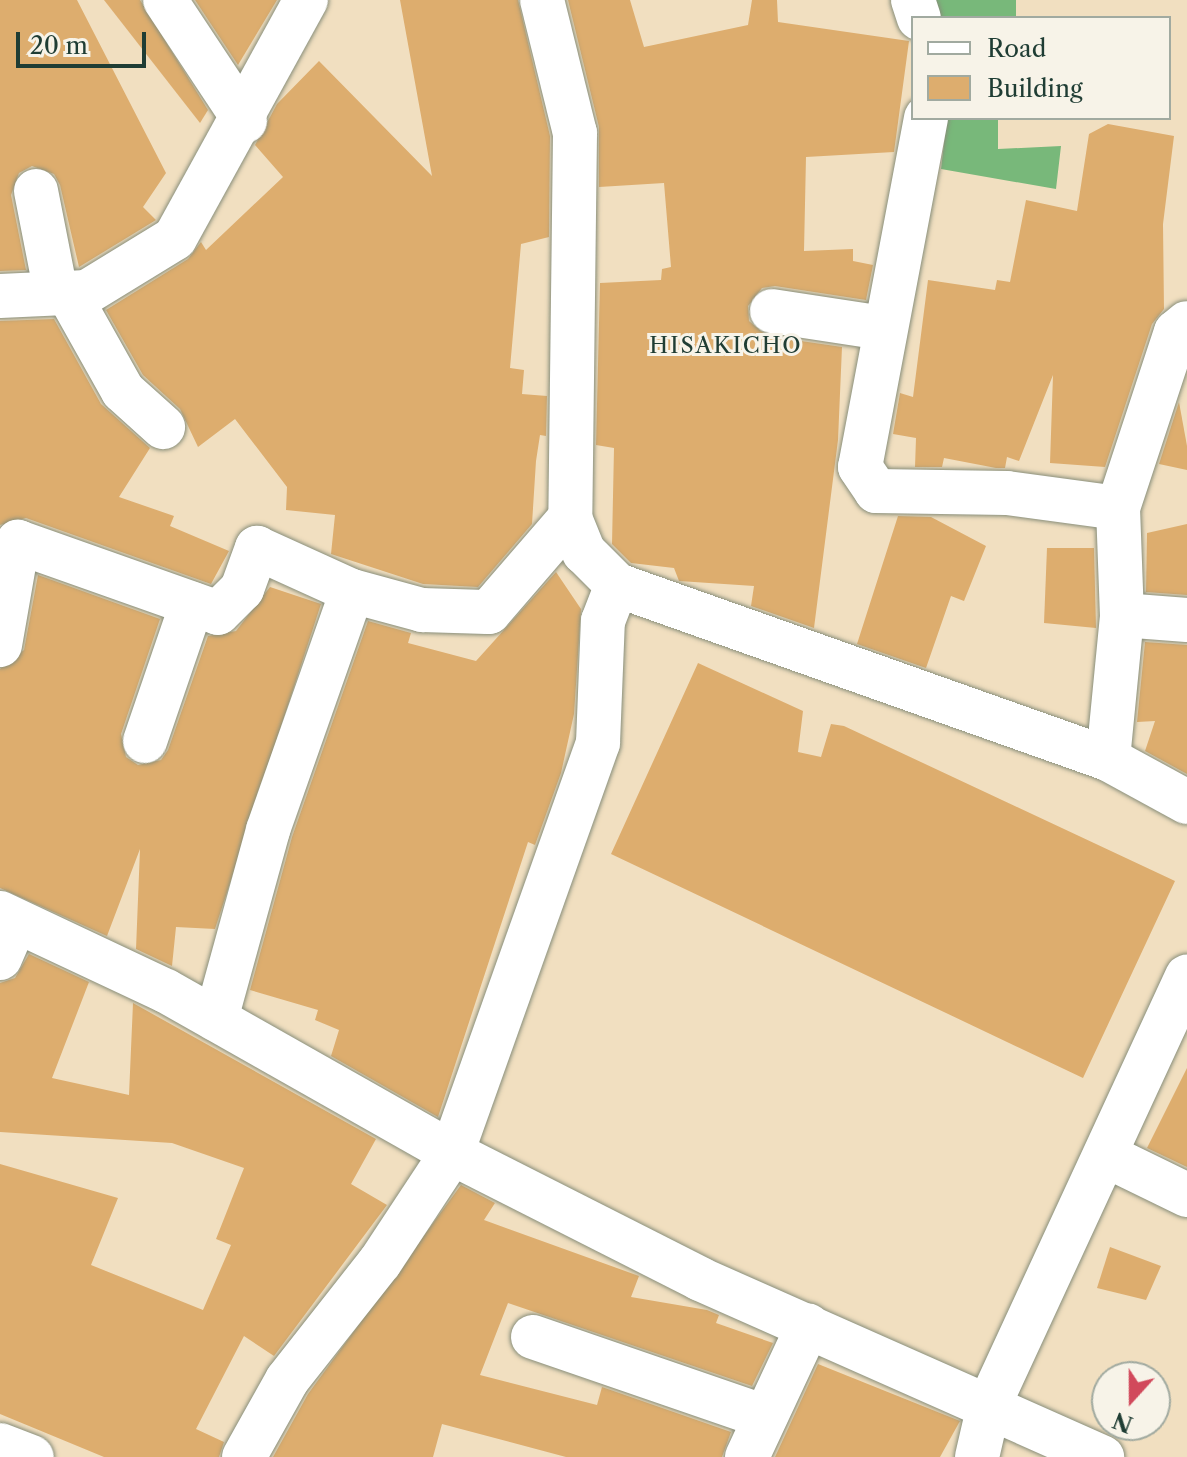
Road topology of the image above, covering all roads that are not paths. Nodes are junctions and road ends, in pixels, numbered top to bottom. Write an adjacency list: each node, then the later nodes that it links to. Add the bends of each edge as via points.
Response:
1 (165, 0): 5 (street)
2 (306, 0): 5 (street)
3 (542, 0): 14 (street, via 575,133)
4 (926, 120): 11 (street)
5 (245, 121): 7 (street, via 175,238 87,292)
6 (36, 191): 7 (street)
7 (62, 293): 8 (street); 12 (street, via 123,391)
8 (0, 296)
9 (772, 311): 11 (street)
10 (1187, 323): 13 (street, via 1176,332)
11 (883, 328): 13 (street, via 860,467 876,491 1007,493)
12 (163, 427)
13 (1118, 508): 18 (street)
14 (570, 518): 15 (street, via 584,552); 16 (street, via 489,612 422,610)
15 (617, 585): 22 (street); 27 (street, via 603,621 598,743)
16 (352, 591): 17 (street, via 257,548 242,589 218,613); 26 (street, via 268,830)
17 (192, 604): 20 (street, via 18,542); 21 (street)
18 (1122, 615): 19 (street); 22 (street)
19 (1187, 620)
20 (0, 645)
21 (145, 741)
22 (1108, 759): 23 (street)
23 (1187, 802)
24 (5, 931): 26 (street)
25 (1187, 976): 28 (street)
26 (216, 1019): 27 (street)
27 (452, 1153): 30 (street); 36 (street, via 287,1380)
28 (1107, 1156): 29 (street); 32 (street)
29 (1187, 1195)
30 (808, 1326): 32 (street); 33 (street)
31 (533, 1337): 33 (street)
32 (989, 1405): 38 (street); 39 (street)
33 (765, 1417): 37 (street)
34 (0, 1445): 35 (street)
35 (32, 1457)
36 (244, 1457)
37 (747, 1457)
38 (977, 1457)
39 (1102, 1457)

